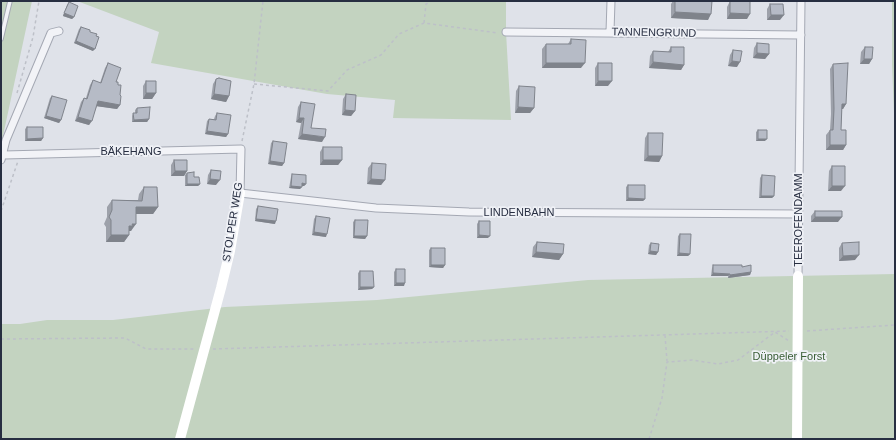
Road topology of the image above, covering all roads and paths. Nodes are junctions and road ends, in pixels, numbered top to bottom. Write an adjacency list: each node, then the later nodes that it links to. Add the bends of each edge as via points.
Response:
1 (10, 1): 12 (lane)
2 (39, 1): 14 (path)
3 (262, 1): 13 (path)
4 (431, 1): 7 (path, via 426,4)
5 (611, 1): 10 (street)
6 (801, 1): 11 (street, TEEROFENDAMM)
7 (424, 23): 9 (path, via 494,34); 13 (path, via 399,34 381,54 347,70 328,90)
8 (60, 31): 17 (street, BÄKEHANG, via 51,33 6,140)
9 (506, 32): 10 (street, TANNENGRUND)
10 (610, 32): 11 (street, TANNENGRUND)
11 (801, 36): 20 (street, TEEROFENDAMM)
12 (1, 40)
13 (254, 84): 15 (path)
14 (16, 97)
15 (241, 149): 16 (street, BÄKEHANG); 18 (street, STOLPER WEG)
16 (21, 154): 17 (street, BÄKEHANG); 19 (path)
17 (2, 157)
18 (240, 193): 20 (street, LINDENBAHN, via 421,211); 27 (street, STOLPER WEG, via 230,250)
19 (1, 211)
20 (799, 214): 21 (street, TEEROFENDAMM)
21 (798, 276): 23 (street, TEEROFENDAMM)
22 (895, 325): 23 (path)
23 (798, 331): 24 (path); 28 (street, TEEROFENDAMM)
24 (775, 332): 25 (path); 28 (path); 29 (path, via 738,360 718,364 692,360)
25 (665, 335): 27 (path); 29 (path)
26 (1, 339): 27 (path, via 125,338 146,349)
27 (205, 345): 30 (street, STOLPER WEG)
28 (798, 346): 32 (street, TEEROFENDAMM)
29 (667, 362): 31 (path, via 662,398)
30 (180, 439)
31 (649, 439)
32 (796, 439)

